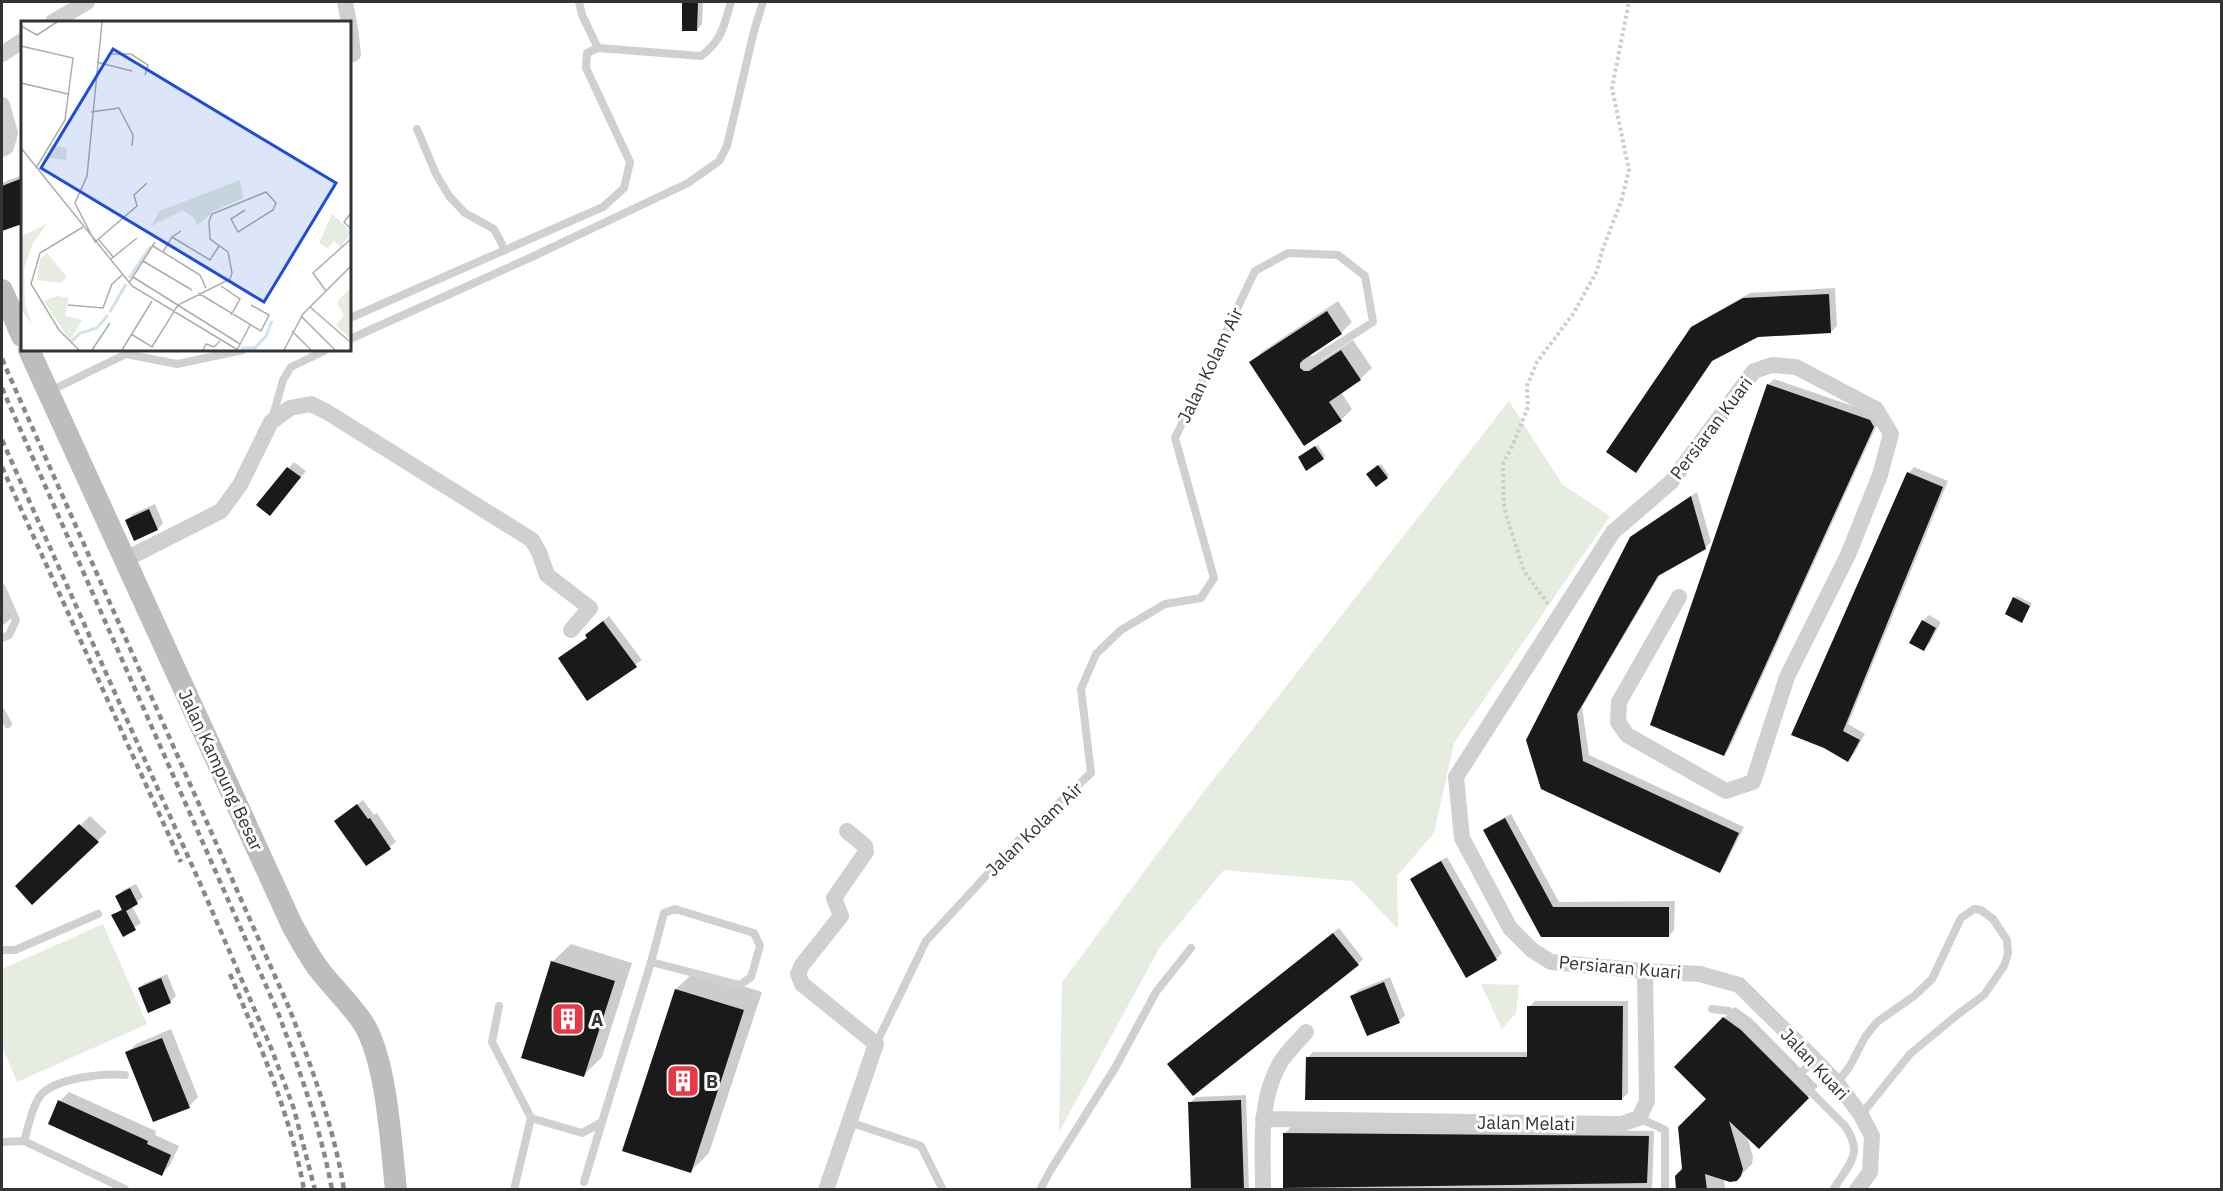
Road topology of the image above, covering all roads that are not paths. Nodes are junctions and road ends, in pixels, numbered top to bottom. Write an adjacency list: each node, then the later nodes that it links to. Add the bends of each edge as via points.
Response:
1 (87, 2): 6 (street)
2 (345, 2): 7 (street)
3 (579, 2): 10 (lane)
4 (731, 2): 10 (lane, via 721,36 701,56)
5 (763, 2): 20 (lane, via 727,146 719,161 688,183)
6 (55, 21)
7 (349, 21)
8 (351, 37): 12 (street)
9 (21, 42): 11 (street)
10 (598, 48): 16 (lane, via 587,53 586,68 630,162 624,188 603,207)
11 (2, 54)
12 (353, 54)
13 (2, 105): 15 (street)
14 (417, 129): 16 (lane, via 449,196 465,213 494,229)
15 (10, 147)
16 (505, 250): 18 (lane)
17 (2, 290): 19 (street)
18 (351, 318)
19 (21, 334)
20 (351, 339)
21 (28, 351): 26 (street, Jalan Kampung Besar)
22 (238, 351): 24 (lane, via 177,364)
23 (324, 351): 27 (lane, via 291,367)
24 (126, 352): 26 (lane)
25 (1306, 365): 45 (lane, Jalan Kolam Air, via 1373,322 1365,276 1338,255 1288,253 1255,271 1175,438 1214,578 1201,598 1165,604 1121,630 1096,654 1081,689 1091,773 1019,840 926,941)
26 (48, 392): 28 (street, Jalan Kampung Besar)
27 (271, 422): 28 (street, via 240,485 221,511); 31 (street, via 291,408 311,404 532,540 547,575 590,608)
28 (124, 560): 60 (street, Jalan Kampung Besar, via 304,948 358,1015 369,1036 380,1069)
29 (2, 588): 32 (lane, via 16,620 9,635)
30 (1679, 597): 40 (street, Persiaran Kuari, via 1619,702 1618,722 1627,735 1726,791 1753,782 1787,677 1848,555 1876,485 1891,434 1876,409 1796,367 1772,365 1754,371 1671,482 1613,532 1456,777 1462,838 1510,928 1551,962)
31 (572, 630)
32 (2, 638)
33 (2, 713): 34 (lane)
34 (8, 724)
35 (847, 831): 45 (street, via 865,846 866,852 834,898 841,916 798,974 802,984)
36 (98, 914): 38 (lane, via 15,950)
37 (1191, 948): 64 (lane, via 1156,992 1115,1068)
38 (2, 950)
39 (651, 962): 39 (lane, via 664,913 675,909 754,933 760,946 751,977 740,985); 54 (lane)
40 (1646, 971): 41 (street, Persiaran Kuari); 52 (street, via 1647,1101)
41 (1700, 974): 46 (street, Jalan Kuari, via 1739,985)
42 (499, 1006): 51 (lane, via 492,1042)
43 (1712, 1009): 48 (lane, via 1729,1011)
44 (1306, 1032): 53 (street, via 1280,1063 1269,1086)
45 (876, 1044): 55 (street, Jalan Kolam Air)
46 (1815, 1060): 48 (lane); 49 (street, Jalan Kuari)
47 (125, 1075): 56 (lane, via 76,1079 48,1089 39,1097)
48 (1797, 1076): 67 (lane, via 1853,1137 1855,1154)
49 (1837, 1083): 50 (street, Jalan Kuari); 50 (lane, via 1877,1022 1932,979 1961,918 1974,909 1993,919 2007,940 2008,954 1994,984 1910,1054)
50 (1861, 1115): 68 (street, Jalan Kuari, via 1872,1136 1870,1172)
51 (531, 1118): 54 (lane, via 582,1133); 61 (lane)
52 (1639, 1118): 53 (street, Jalan Melati, via 1621,1124); 66 (lane, via 1665,1130)
53 (1263, 1119): 65 (street)
54 (602, 1122): 58 (lane)
55 (849, 1122): 62 (street, Jalan Kolam Air); 63 (lane, via 921,1146)
56 (24, 1141): 57 (lane); 59 (lane)
57 (2, 1142)
58 (584, 1182)
59 (125, 1189)
60 (396, 1190)
61 (514, 1190)
62 (826, 1190)
63 (944, 1190)
64 (1040, 1190)
65 (1263, 1190)
66 (1665, 1190)
67 (1833, 1190)
68 (1857, 1190)

